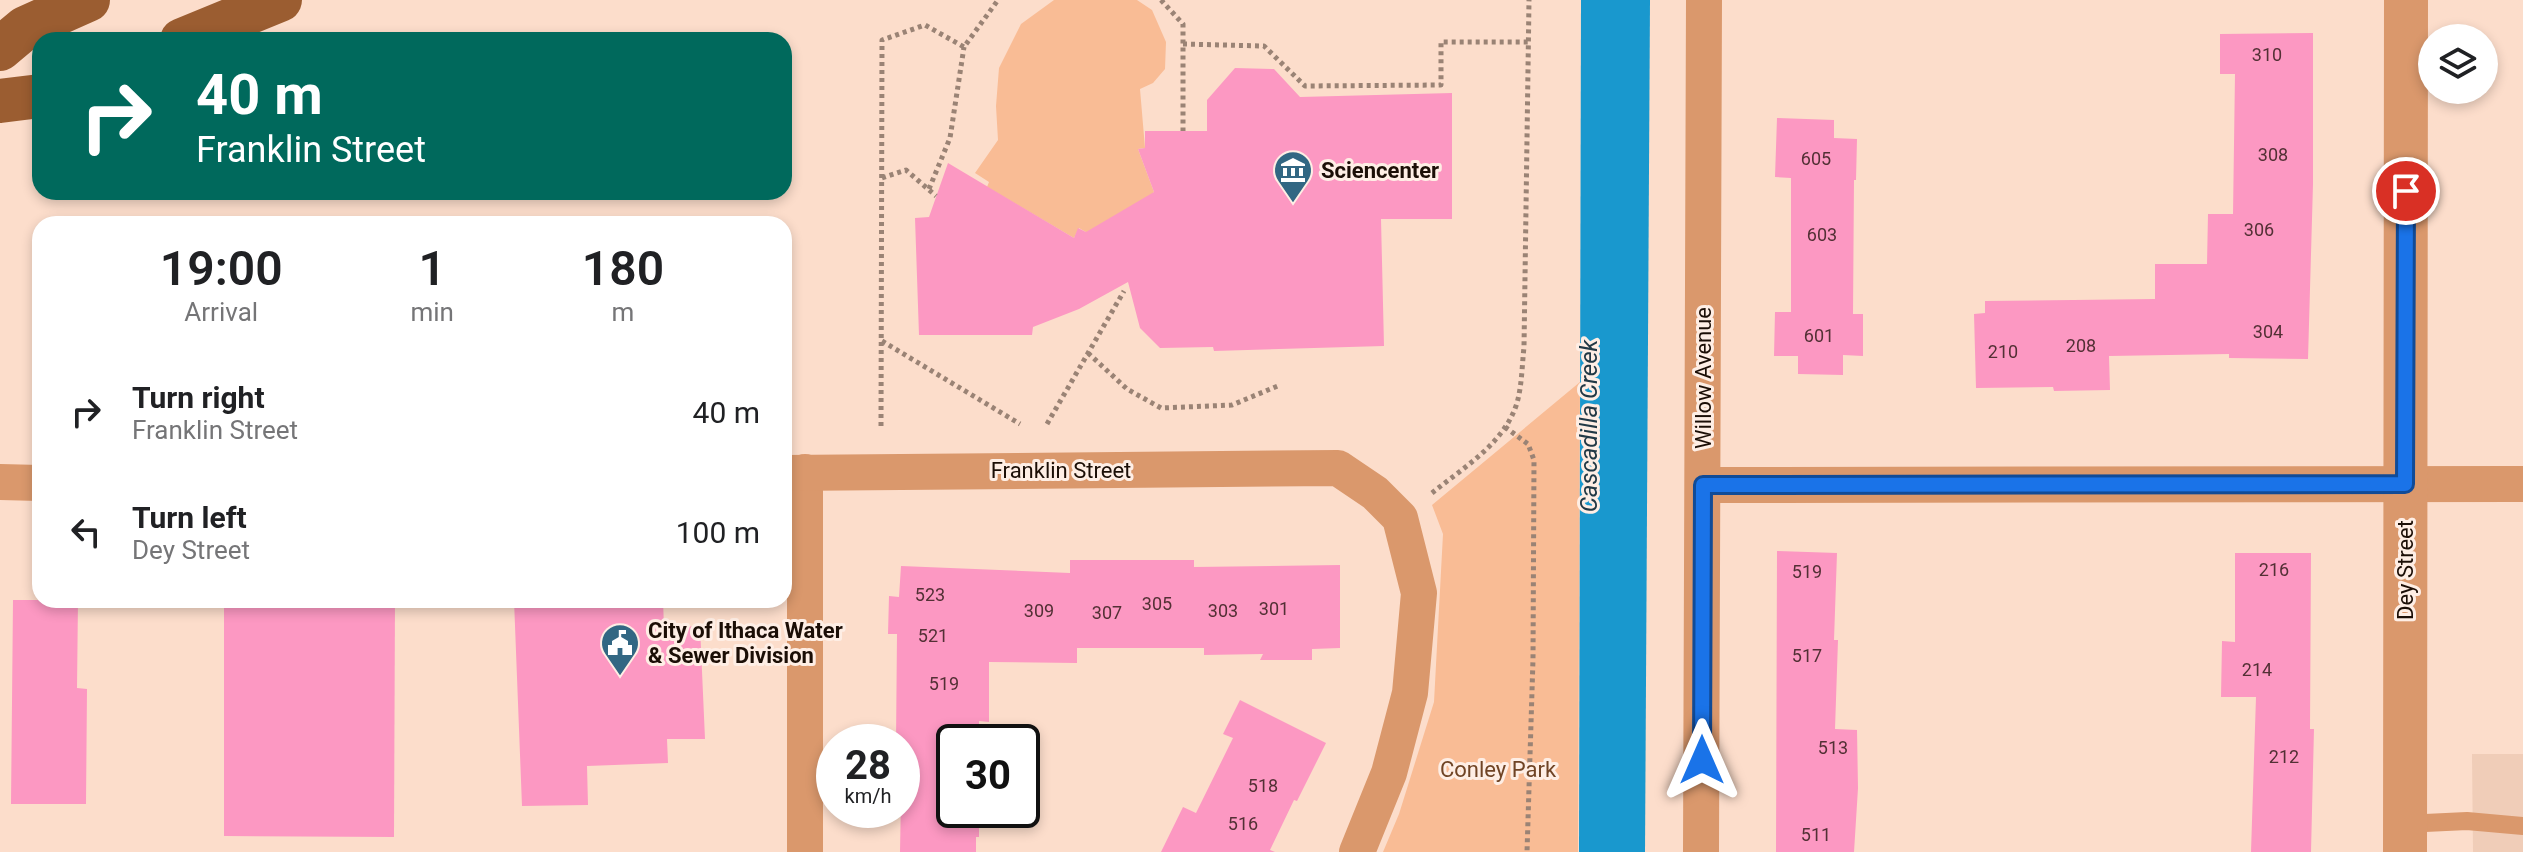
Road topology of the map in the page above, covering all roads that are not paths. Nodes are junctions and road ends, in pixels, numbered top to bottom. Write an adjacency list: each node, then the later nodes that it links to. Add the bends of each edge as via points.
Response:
1 (88, 0): 6 (highway, via 25,28)
2 (280, 0): 5 (highway)
3 (1704, 0): 14 (street, Willow Avenue)
4 (2406, 0): 12 (street, Dey Street)
5 (202, 32)
6 (0, 49)
7 (32, 97): 8 (highway)
8 (0, 101)
9 (794, 473): 17 (street); 18 (street, Franklin Street, via 1338,468 1400,518 1419,593 1410,693 1389,773)
10 (0, 482): 11 (street)
11 (32, 483)
12 (2405, 484): 13 (street); 14 (street); 16 (street, Dey Street)
13 (2523, 484)
14 (1703, 485): 19 (street, Willow Avenue)
15 (2523, 826): 16 (lane, via 2467,821)
16 (2404, 838)
17 (805, 852)
18 (1357, 852)
19 (1701, 852)

